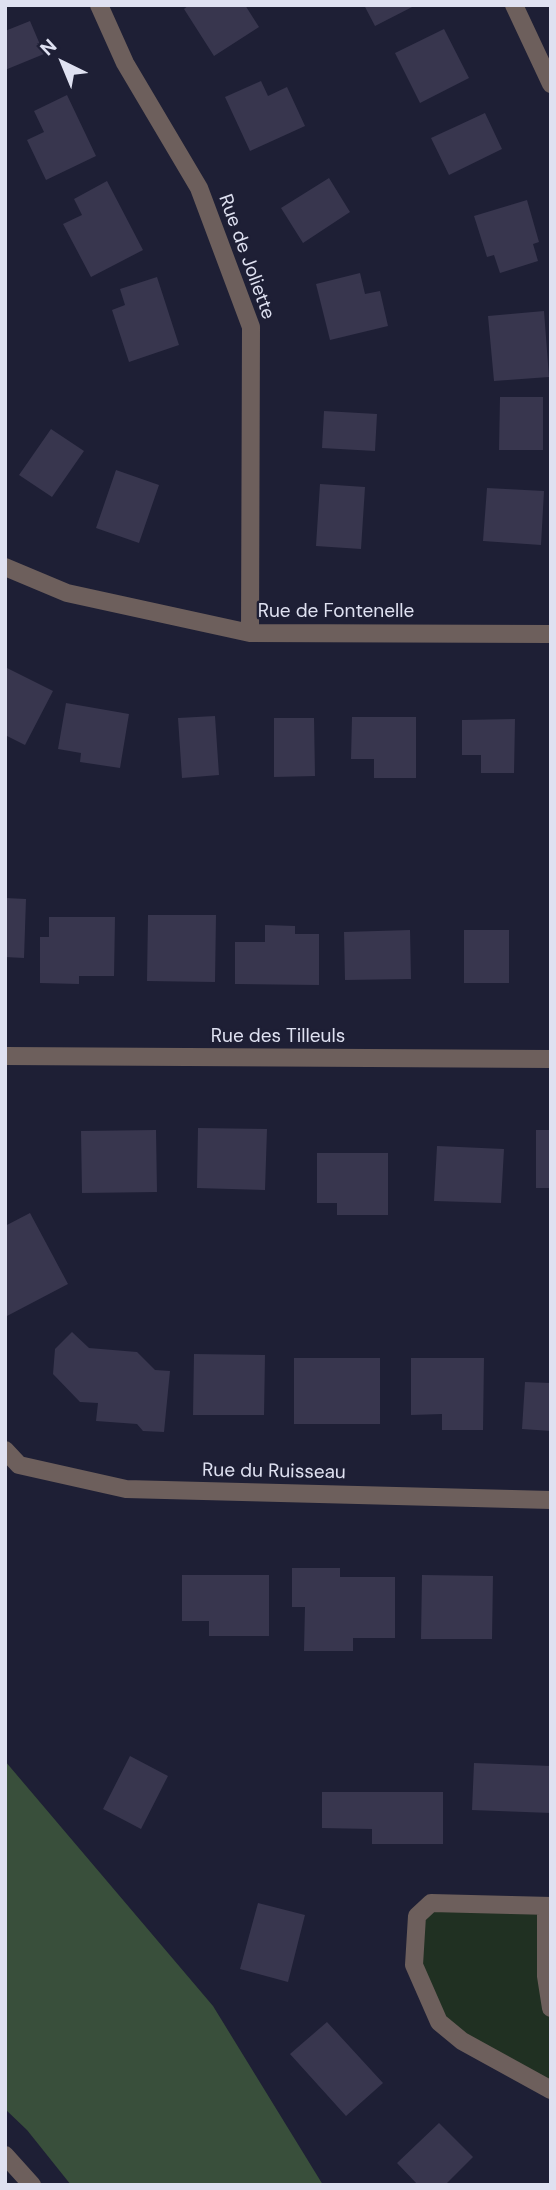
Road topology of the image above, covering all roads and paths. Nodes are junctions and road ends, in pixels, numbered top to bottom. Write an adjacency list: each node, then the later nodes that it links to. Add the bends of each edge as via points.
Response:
1 (99, 5): 5 (street, Rue de Joliette, via 125,63 199,188 251,327)
2 (514, 5): 3 (street)
3 (551, 84)
4 (5, 567): 5 (street, Rue de Fontenelle, via 67,593)
5 (250, 633): 6 (street, Rue de Fontenelle)
6 (551, 634)
7 (5, 1056): 8 (street, Rue des Tilleuls)
8 (551, 1059)
9 (5, 1450): 10 (street, Rue du Ruisseau, via 19,1465 126,1489)
10 (551, 1500)
11 (548, 1906): 12 (street, via 546,1976); 13 (street, via 431,1903 416,1916 414,1965 439,2022 463,2041)
12 (551, 2008)
13 (551, 2090)
14 (5, 2155): 15 (street)
15 (32, 2185)

